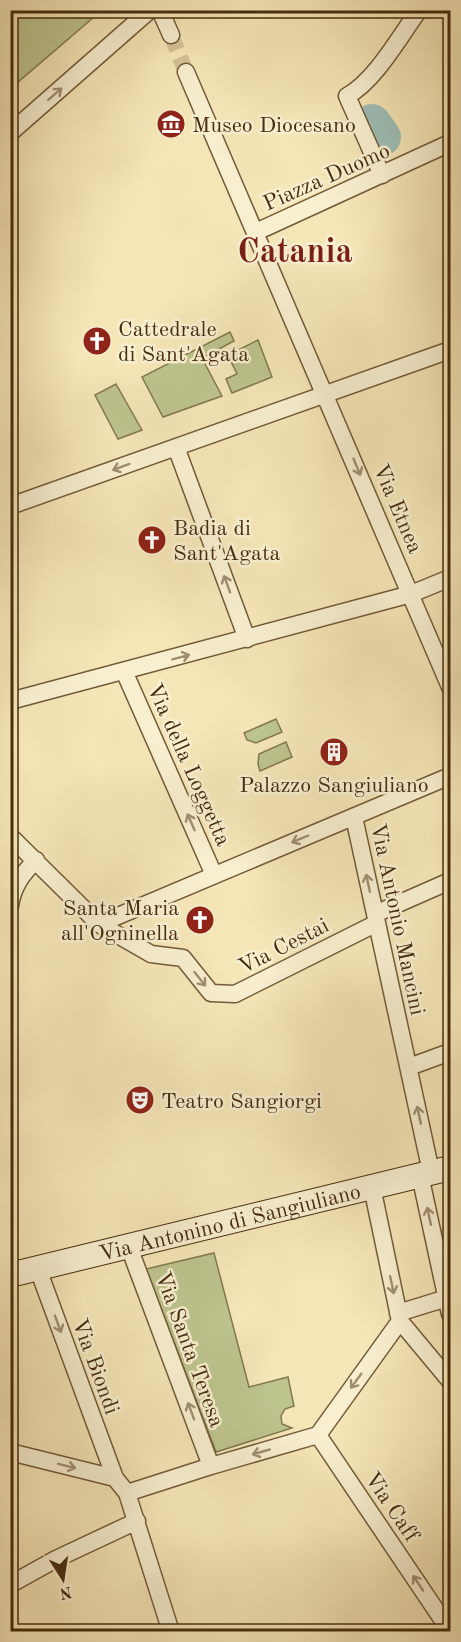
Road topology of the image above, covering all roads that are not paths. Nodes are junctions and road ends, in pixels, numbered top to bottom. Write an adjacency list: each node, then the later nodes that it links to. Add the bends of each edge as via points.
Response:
1 (150, 10): 6 (street, one-way to 1)
2 (160, 10): 4 (street)
3 (419, 10): 8 (street, via 369,79 348,96)
4 (171, 35)
5 (186, 72): 9 (street)
6 (10, 133)
7 (450, 143): 8 (street, Piazza Duomo)
8 (382, 175): 9 (street, Piazza Duomo)
9 (256, 232): 11 (street)
10 (450, 350): 11 (street)
11 (325, 394): 12 (street); 15 (street, Via Etnea, one-way to 15)
12 (176, 447): 13 (street, one-way to 13); 16 (street, one-way to 12)
13 (10, 506)
14 (450, 578): 15 (street)
15 (411, 594): 16 (street); 18 (street, Via Etnea)
16 (247, 639): 17 (street, one-way to 16)
17 (124, 672): 19 (street); 24 (street, Via della Loggetta, one-way to 17)
18 (450, 687)
19 (10, 701)
20 (450, 776): 21 (street)
21 (354, 817): 24 (street, one-way to 24); 27 (street, Via Antonio Mancini, one-way to 21)
22 (10, 836): 23 (street)
23 (32, 864): 26 (street, via 12,892); 28 (street)
24 (214, 875): 28 (street)
25 (450, 881): 27 (street, Via Cestai)
26 (10, 906)
27 (376, 919): 28 (street, Via Cestai, one-way to 27, via 151,954 183,958 211,993 235,994); 30 (street, Via Antonio Mancini)
28 (99, 924)
29 (450, 1052): 30 (street)
30 (409, 1067): 31 (street, Via Antonio Mancini, one-way to 30)
31 (434, 1172): 32 (main road, Via Antonino di Sangiuliano); 36 (street, Via Antonio Mancini, one-way to 31)
32 (372, 1187): 33 (main road, Via Antonino di Sangiuliano); 38 (street, one-way to 38)
33 (129, 1246): 34 (main road, Via Antonino di Sangiuliano); 42 (street, Via Santa Teresa, one-way to 33)
34 (38, 1269): 35 (main road, Via Antonino di Sangiuliano); 43 (street, Via Biondi, one-way to 43)
35 (10, 1275)
36 (447, 1298): 37 (street, Via Antonio Mancini); 38 (street)
37 (450, 1314)
38 (396, 1323): 39 (street); 40 (street, one-way to 40)
39 (450, 1381)
40 (318, 1435): 42 (street, one-way to 42); 47 (street, Via Caff, one-way to 40)
41 (10, 1452): 43 (street, one-way to 43)
42 (211, 1466): 44 (street)
43 (115, 1478): 44 (street, Via Biondi)
44 (127, 1493): 45 (street, Via Biondi)
45 (137, 1521): 46 (street, via 13,1583); 48 (street, Via Biondi)
46 (10, 1581)
47 (450, 1631)
48 (171, 1632)

